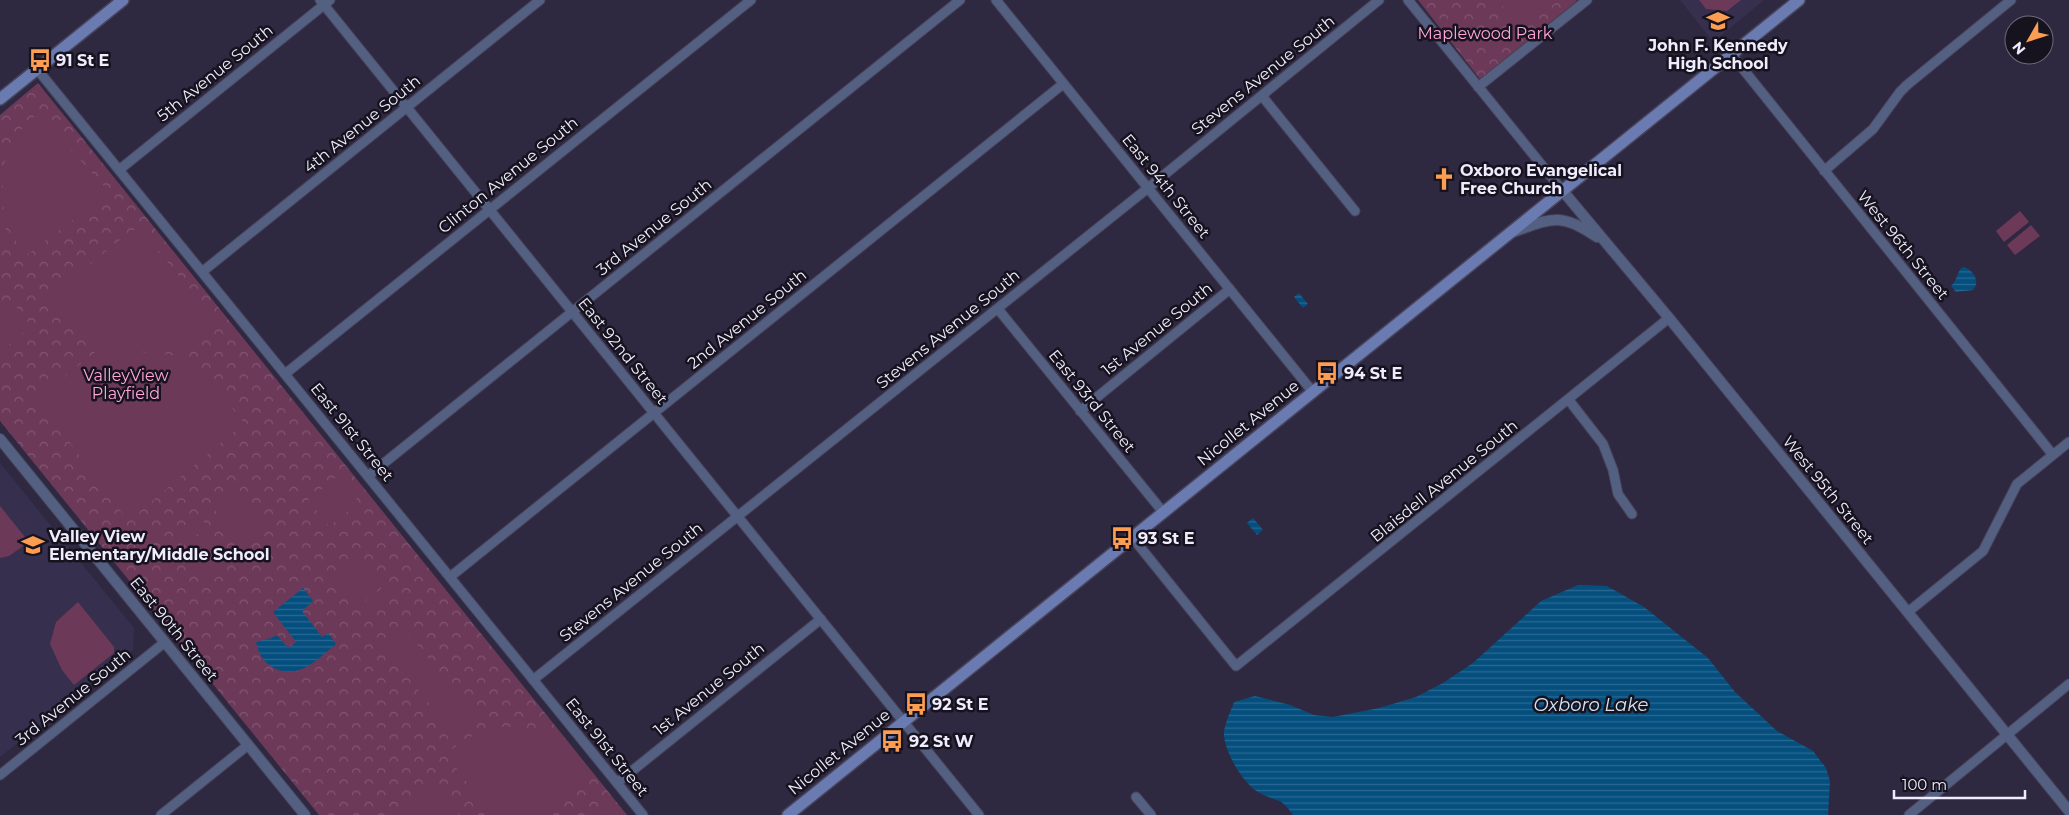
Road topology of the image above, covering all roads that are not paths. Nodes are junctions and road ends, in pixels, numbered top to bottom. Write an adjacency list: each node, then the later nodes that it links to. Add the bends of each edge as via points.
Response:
1 (123, 0): 13 (main road)
2 (540, 0): 18 (street, 4th Avenue South)
3 (750, 0): 23 (street, Clinton Avenue South)
4 (960, 0): 30 (street, 3rd Avenue South)
5 (996, 0): 14 (street, East 94th Street)
6 (1379, 0): 16 (street, Stevens Avenue South)
7 (1408, 0): 15 (street)
8 (1587, 0): 15 (street)
9 (1800, 0): 12 (main road, Nicollet Avenue)
10 (2011, 0): 20 (street, via 1907,85 1874,129)
11 (325, 2): 18 (street, East 92nd Street); 19 (street, 5th Avenue South)
12 (1731, 54): 20 (street, West 96th Street); 22 (main road, Nicollet Avenue)
13 (37, 69): 17 (main road); 19 (street, East 91st Street)
14 (1063, 84): 21 (street, East 94th Street); 36 (street, 2nd Avenue South)
15 (1478, 87): 22 (street)
16 (1262, 96): 21 (street, Stevens Avenue South); 24 (street)
17 (0, 99)
18 (406, 107): 23 (street, East 92nd Street); 27 (street, 4th Avenue South)
19 (119, 170): 27 (street, East 91st Street)
20 (1824, 171): 39 (street, West 96th Street)
21 (1148, 188): 28 (street, East 94th Street); 29 (street, Stevens Avenue South)
22 (1562, 190): 25 (main road, Nicollet Avenue); 26 (street, West 95th Street)
23 (490, 210): 30 (street, East 92nd Street); 32 (street, Clinton Avenue South)
24 (1355, 211)
25 (1508, 234): 26 (street, via 1545,221 1568,220); 33 (main road, Nicollet Avenue)
26 (1608, 245): 31 (street, West 95th Street)
27 (202, 272): 32 (street, East 91st Street)
28 (1230, 289): 33 (street, East 94th Street); 35 (street, 1st Avenue South)
29 (998, 309): 35 (street, East 93rd Street); 43 (street, Stevens Avenue South)
30 (572, 312): 36 (street, East 92nd Street); 40 (street, 3rd Avenue South)
31 (1669, 318): 34 (street, Blaisdell Avenue South); 46 (street, West 95th Street)
32 (285, 374): 40 (street, East 91st Street)
33 (1312, 391): 41 (main road, Nicollet Avenue)
34 (1568, 399): 42 (street, via 1603,444 1618,494); 44 (street, Blaisdell Avenue South, via 1236,666)
35 (1080, 410): 41 (street, East 93rd Street)
36 (654, 413): 43 (street, East 92nd Street); 45 (street, 2nd Avenue South)
37 (0, 439): 48 (street, East 90th Street)
38 (2069, 442): 39 (street)
39 (2053, 454): 46 (street, via 2018,484 1983,551)
40 (368, 476): 45 (street, East 91st Street)
41 (1163, 512): 44 (main road, Nicollet Avenue)
42 (1632, 514)
43 (738, 516): 47 (street, East 92nd Street); 49 (street, Stevens Avenue South)
44 (1132, 537): 51 (main road, Nicollet Avenue)
45 (450, 577): 49 (street, East 91st Street)
46 (1908, 612): 52 (street, West 95th Street)
47 (821, 619): 51 (street, East 92nd Street); 55 (street, 1st Avenue South)
48 (165, 642): 53 (street, East 90th Street); 54 (street, 3rd Avenue South)
49 (533, 680): 55 (street, East 91st Street)
50 (2069, 684): 52 (street)
51 (903, 721): 61 (main road, Nicollet Avenue); 62 (street, East 92nd Street)
52 (2007, 735): 57 (street, West 95th Street); 64 (street)
53 (248, 745): 58 (street); 59 (street, East 90th Street)
54 (0, 775)
55 (617, 783): 60 (street, East 91st Street)
56 (1136, 797): 63 (street)
57 (2069, 811)
58 (161, 815)
59 (305, 815)
60 (643, 815)
61 (788, 815)
62 (979, 815)
63 (1151, 815)
64 (1909, 815)

